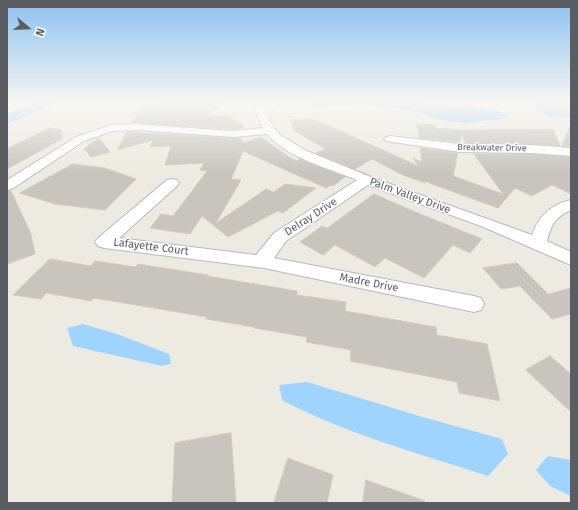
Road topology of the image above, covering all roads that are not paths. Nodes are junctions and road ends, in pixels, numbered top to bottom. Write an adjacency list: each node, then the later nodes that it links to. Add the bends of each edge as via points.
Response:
1 (267, 126): 2 (street)
2 (268, 131): 5 (street, Palm Valley Drive, via 294,149); 7 (street, via 233,134 144,127 111,128 80,139)
3 (390, 139): 4 (street, Breakwater Drive, via 466,149)
4 (571, 152)
5 (367, 180): 9 (street, Palm Valley Drive); 11 (street, Delray Drive, via 280,237 265,254)
6 (172, 183): 11 (street, Lafayette Court, via 104,242)
7 (7, 186)
8 (571, 205): 9 (street, via 551,214 543,224)
9 (538, 242): 10 (street, Palm Valley Drive)
10 (571, 259)
11 (264, 262): 12 (street, Madre Drive)
12 (474, 304)

